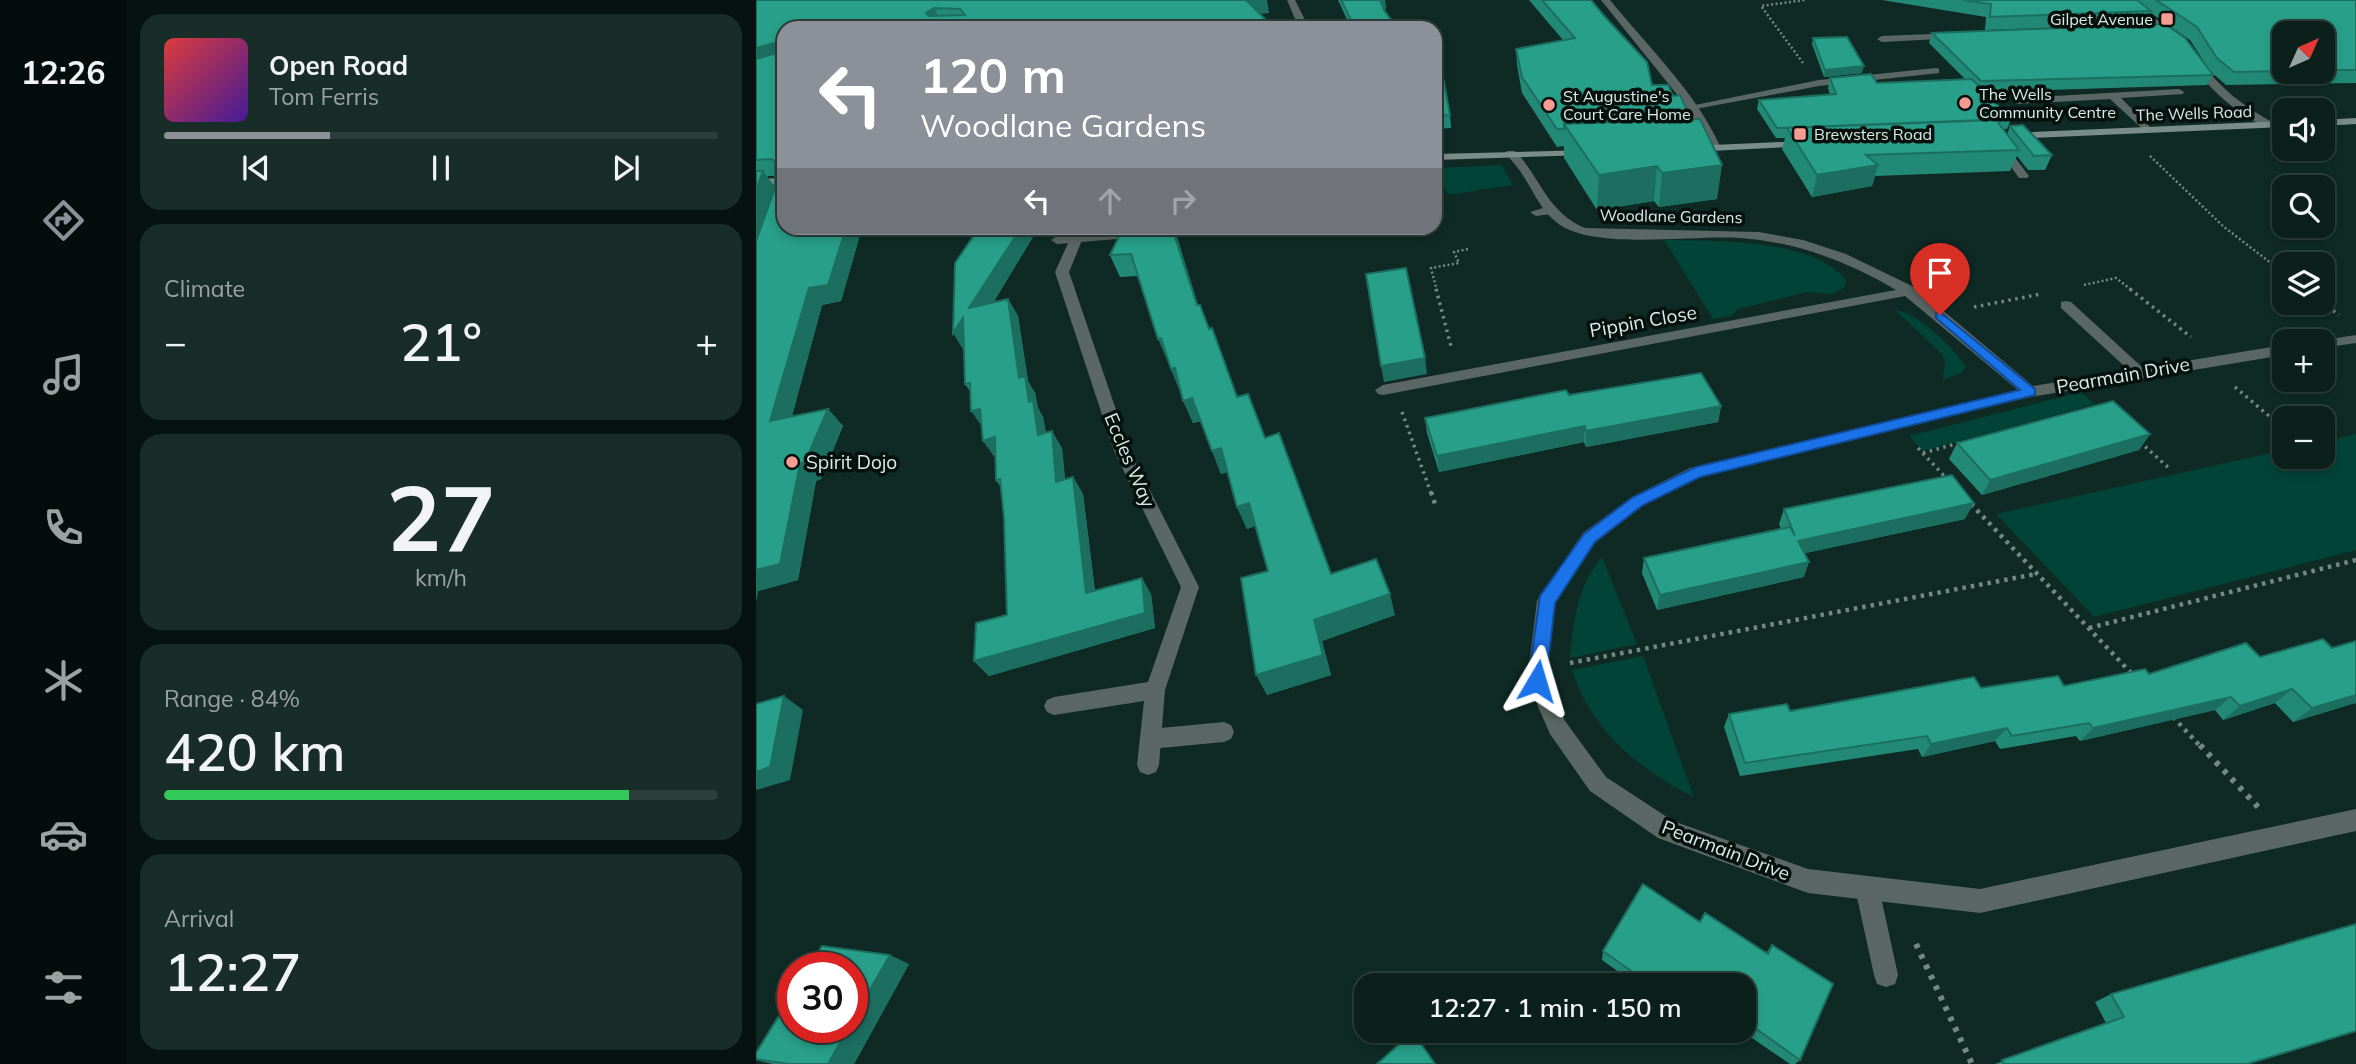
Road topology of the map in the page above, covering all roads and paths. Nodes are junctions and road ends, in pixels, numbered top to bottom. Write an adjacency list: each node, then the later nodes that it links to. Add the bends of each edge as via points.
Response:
1 (1291, 0): 7 (street)
2 (1605, 0): 19 (street)
3 (1758, 0): 6 (path)
4 (1805, 0): 6 (path)
5 (2122, 0): 8 (street)
6 (1761, 6): 15 (path)
7 (1301, 21)
8 (2164, 28): 9 (street); 11 (street)
9 (2137, 29)
10 (1962, 36): 12 (street, via 1880,37)
11 (2186, 44)
12 (1892, 51)
13 (2192, 55): 22 (street, via 2204,75 2256,119)
14 (1936, 71): 15 (street)
15 (1819, 83): 19 (street)
16 (2179, 92): 17 (street)
17 (2113, 96): 18 (street); 23 (street)
18 (2017, 101)
19 (1690, 107): 26 (street)
20 (2356, 121): 21 (street)
21 (2335, 122)
22 (2270, 125): 23 (street, The Wells Road)
23 (2147, 130): 24 (street, The Wells Road)
24 (2126, 131): 31 (street, The Wells Road, via 1993,137); 38 (path, via 2224,227)
25 (1812, 144): 26 (street)
26 (1715, 148): 27 (street)
27 (1677, 149)
28 (1602, 152): 29 (street)
29 (1511, 153): 30 (street); 39 (street, Woodlane Gardens, via 1523,164 1541,212 1564,225 1597,233 1711,233 1797,243 1875,269)
30 (1442, 157)
31 (2023, 176)
32 (756, 182): 33 (street)
33 (777, 185)
34 (1074, 235): 36 (street)
35 (1078, 235): 62 (street, Eccles Way, via 1062,272 1122,451 1189,587)
36 (1057, 240)
37 (1468, 249): 41 (path, via 1454,252 1459,263 1431,268)
38 (2272, 264)
39 (1911, 291): 47 (street, Pippin Close, via 1507,361); 48 (street, Woodlane Gardens)
40 (2066, 305): 45 (street)
41 (1448, 336)
42 (2356, 339): 43 (street)
43 (2335, 342)
44 (2272, 351): 45 (street, Pearmain Drive)
45 (2138, 371): 48 (street, Pearmain Drive)
46 (2232, 384): 49 (path)
47 (1383, 390)
48 (2031, 392): 60 (street, Pearmain Drive, via 1696,472 1638,501 1589,538 1546,601)
49 (2272, 419)
50 (1405, 422): 56 (path)
51 (2130, 433): 53 (path)
52 (1961, 443): 54 (path, via 1923,453)
53 (2170, 469)
54 (1950, 482)
55 (1967, 500): 58 (path)
56 (1435, 504)
57 (2356, 559): 59 (path)
58 (2037, 574): 59 (path); 60 (path)
59 (2089, 628): 61 (path)
60 (1539, 669): 70 (street, Pearmain Drive, via 1537,681 1557,727 1598,784 1666,830 1808,881)
61 (2138, 681)
62 (1155, 690): 63 (street); 66 (street, Eccles Way)
63 (1054, 706)
64 (2165, 708): 69 (path)
65 (1224, 732): 66 (street)
66 (1150, 739): 67 (street, Eccles Way)
67 (1148, 765)
68 (2356, 820): 69 (street, Pearmain Drive)
69 (2285, 836): 70 (street, Pearmain Drive, via 1980,901)
70 (1867, 888): 72 (street)
71 (1917, 946): 73 (path)
72 (1886, 975)
73 (1972, 1064)

